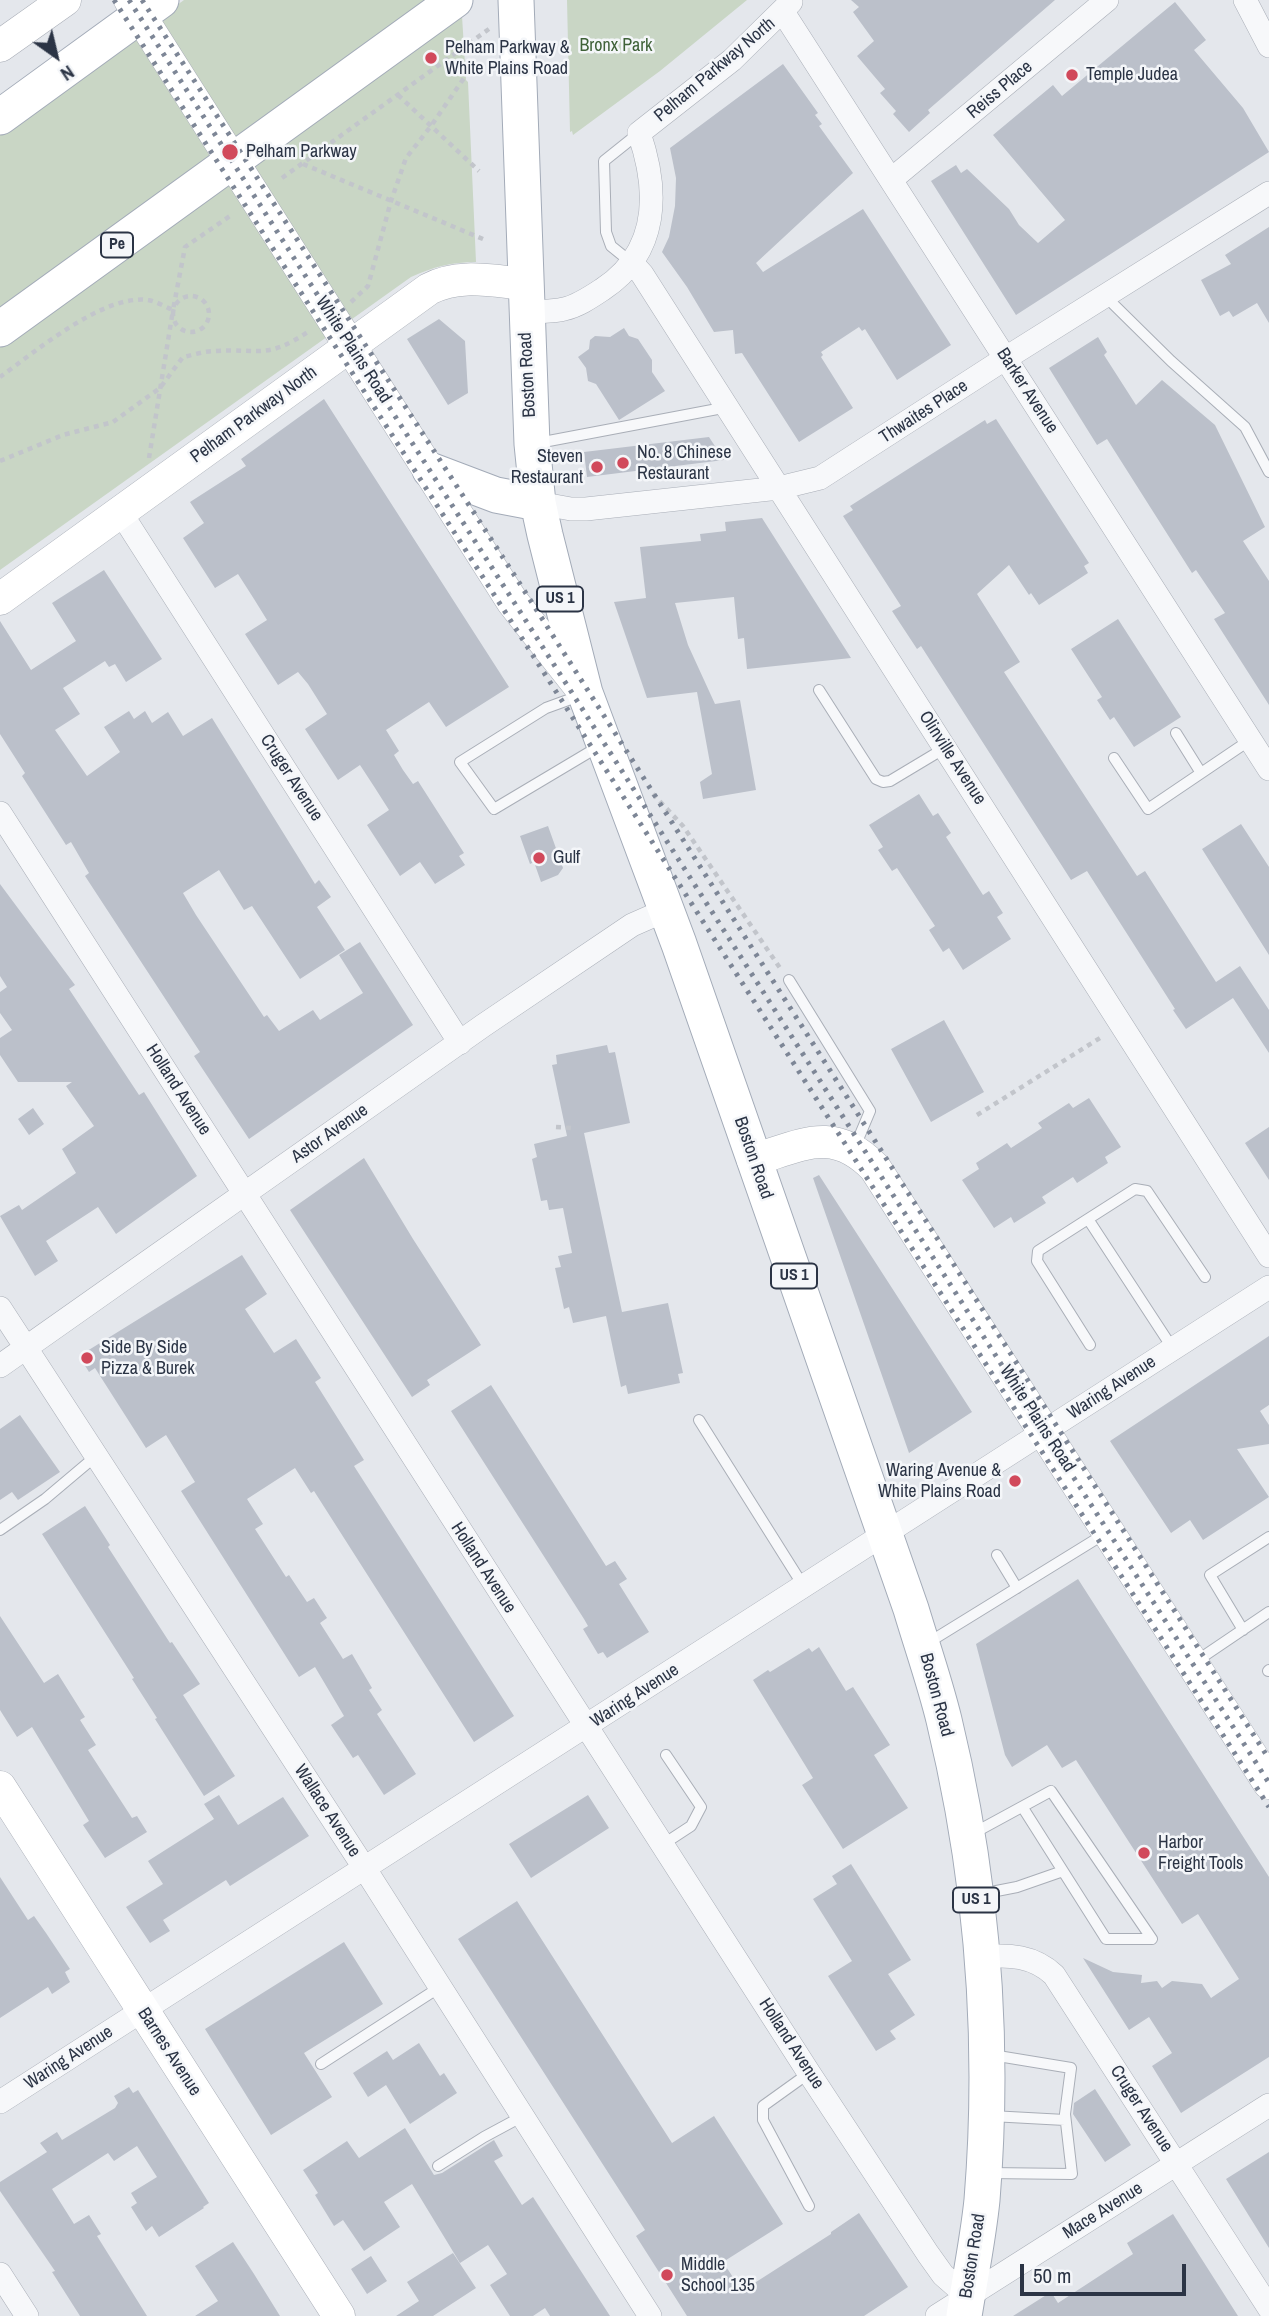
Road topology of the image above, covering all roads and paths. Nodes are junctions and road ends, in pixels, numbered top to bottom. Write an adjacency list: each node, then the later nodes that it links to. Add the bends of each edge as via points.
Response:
1 (65, 0): 9 (main road)
2 (455, 0): 16 (main road, Pe)
3 (516, 0): 27 (main road, Boston Road / US 1)
4 (1107, 0): 20 (street, Reiss Place)
5 (1245, 0): 10 (street)
6 (144, 5): 13 (main road); 16 (main road, White Plains Road)
7 (788, 6): 15 (street, Pelham Parkway North, via 732,60); 20 (street, Barker Avenue)
8 (472, 42): 12 (path)
9 (0, 46)
10 (1269, 46)
11 (473, 65): 14 (path)
12 (398, 95): 14 (path); 17 (path)
13 (0, 117)
14 (431, 126): 18 (path); 22 (path, via 406,158)
15 (639, 133): 25 (street, Pelham Parkway North, via 651,178 651,209 645,237); 25 (lane, via 604,161 606,232 611,246)
16 (233, 162): 30 (main road, Pe); 32 (main road, White Plains Road)
17 (302, 163): 19 (path); 22 (path)
18 (479, 171)
19 (282, 178)
20 (892, 179): 33 (street, Barker Avenue)
21 (1269, 194): 26 (street, Thwaites Place)
22 (391, 201): 24 (path); 28 (path, via 368,286)
23 (230, 216): 29 (path, via 185,247)
24 (482, 240)
25 (632, 263): 27 (street, Pelham Parkway North, via 613,282 576,305 563,309); 36 (street, Olinville Avenue)
26 (1105, 296): 33 (street, Thwaites Place); 41 (lane, via 1245,427)
27 (526, 298): 32 (main road, Pelham Parkway North, via 485,280 449,280); 37 (main road, Boston Road / US 1)
28 (354, 300)
29 (173, 310): 29 (path, via 182,298 198,297 207,305 209,317 197,331 185,331 174,321); 34 (path, via 148,300 116,305 76,322); 35 (path)
30 (0, 329)
31 (298, 338): 35 (path, via 271,351 215,351 183,357)
32 (349, 345): 40 (main road, White Plains Road); 44 (main road, Pelham Parkway North)
33 (1006, 358): 42 (street, Thwaites Place, via 830,473); 49 (street, Barker Avenue)
34 (0, 377)
35 (160, 388): 38 (path, via 113,422 63,435); 39 (path)
36 (728, 407): 37 (lane); 42 (street, Olinville Avenue)
37 (531, 444): 43 (main road, Boston Road / US 1)
38 (0, 461)
39 (148, 465)
40 (430, 470): 43 (main road, via 496,495); 47 (main road, White Plains Road, via 512,601)
41 (1269, 472)
42 (779, 488): 43 (street, Thwaites Place, via 586,509); 51 (street, Olinville Avenue)
43 (538, 503): 47 (main road, Boston Road / US 1)
44 (121, 513): 45 (main road, Pelham Parkway North); 60 (street, Cruger Avenue)
45 (0, 599)
46 (819, 690): 51 (lane, via 876,779 890,781)
47 (585, 693): 50 (main road, Boston Road / US 1); 50 (lane, via 546,708 460,762 494,809)
48 (1176, 733): 54 (lane)
49 (1250, 740): 53 (street, Barker Avenue); 54 (lane)
50 (605, 743): 57 (main road, Boston Road / US 1)
51 (945, 748): 68 (street, Olinville Avenue)
52 (1114, 758): 54 (lane, via 1148,809)
53 (1269, 769)
54 (1201, 773)
55 (648, 789): 58 (path, via 683,826)
56 (0, 813): 66 (street, Holland Avenue)
57 (666, 909): 60 (street, Astor Avenue, via 632,925); 65 (main road, Boston Road / US 1)
58 (789, 980): 64 (lane, via 870,1111)
59 (1100, 1038): 61 (path)
60 (460, 1043): 66 (street, Astor Avenue)
61 (977, 1115)
62 (556, 1127): 63 (path)
63 (572, 1128)
64 (854, 1149): 65 (main road, via 817,1142); 77 (main road, White Plains Road, via 887,1185)
65 (753, 1160): 81 (main road, Boston Road / US 1)
66 (244, 1194): 73 (street, Astor Avenue); 90 (street, Holland Avenue)
67 (1088, 1219): 69 (lane, via 1135,1189 1147,1191); 72 (lane, via 1038,1251 1037,1261); 74 (lane)
68 (1269, 1256)
69 (1205, 1277)
70 (1269, 1287): 74 (street, Waring Avenue)
71 (0, 1308): 73 (street, Wallace Avenue)
72 (1090, 1345)
73 (26, 1348): 75 (street, Astor Avenue); 78 (street, Wallace Avenue)
74 (1173, 1349): 77 (street, Waring Avenue)
75 (0, 1366)
76 (699, 1420): 84 (lane)
77 (1044, 1431): 80 (main road, White Plains Road); 81 (street, Waring Avenue)
78 (96, 1456): 79 (lane); 97 (street, Wallace Avenue)
79 (0, 1530)
80 (1108, 1531): 85 (lane); 89 (main road, White Plains Road)
81 (885, 1535): 84 (street, Waring Avenue); 88 (main road, Boston Road / US 1)
82 (1269, 1537): 87 (lane, via 1210,1575)
83 (997, 1555): 85 (lane)
84 (804, 1587): 90 (street, Waring Avenue)
85 (1017, 1588): 88 (lane)
86 (1269, 1612): 87 (lane)
87 (1243, 1630): 89 (lane)
88 (923, 1646): 95 (main road, Boston Road / US 1, via 944,1719)
89 (1193, 1664): 92 (main road, White Plains Road)
90 (586, 1727): 96 (street, Holland Avenue); 97 (street, Waring Avenue)
91 (666, 1755): 96 (lane, via 701,1807 691,1826)
92 (1269, 1783)
93 (0, 1787): 102 (main road, Barnes Avenue)
94 (1023, 1808): 95 (lane); 98 (lane); 98 (lane, via 1051,1791 1152,1939 1106,1939)
95 (968, 1837): 99 (main road, Boston Road / US 1)
96 (662, 1845): 105 (street, Holland Avenue)
97 (365, 1869): 101 (street, Wallace Avenue); 102 (street, Waring Avenue)
98 (1063, 1871): 99 (lane)
99 (975, 1895): 100 (main road, Boston Road / US 1)
100 (982, 1957): 103 (main road, Boston Road / US 1); 111 (street, Cruger Avenue, via 1025,1958 1054,1975)
101 (440, 1987): 104 (lane); 109 (street, Wallace Avenue)
102 (143, 2010): 106 (street, Waring Avenue); 119 (main road, Barnes Avenue)
103 (986, 2053): 108 (main road, Boston Road / US 1); 110 (lane, via 1071,2068)
104 (321, 2064)
105 (809, 2073): 114 (lane, via 763,2106 763,2120); 117 (street, Holland Avenue)
106 (0, 2102)
107 (1269, 2105): 111 (street, Mace Avenue)
108 (986, 2115): 110 (lane); 113 (main road, Boston Road / US 1)
109 (523, 2116): 112 (lane); 120 (street, Wallace Avenue)
110 (1065, 2120): 113 (lane, via 1072,2174)
111 (1177, 2164): 116 (street, Cruger Avenue); 117 (street, Mace Avenue)
112 (438, 2166)
113 (983, 2174): 117 (main road, Boston Road / US 1)
114 (809, 2206)
115 (0, 2274): 118 (street)
116 (1269, 2308)
117 (968, 2309): 121 (street, Mace Avenue)
118 (27, 2316)
119 (339, 2316)
120 (650, 2316)
121 (937, 2316)

